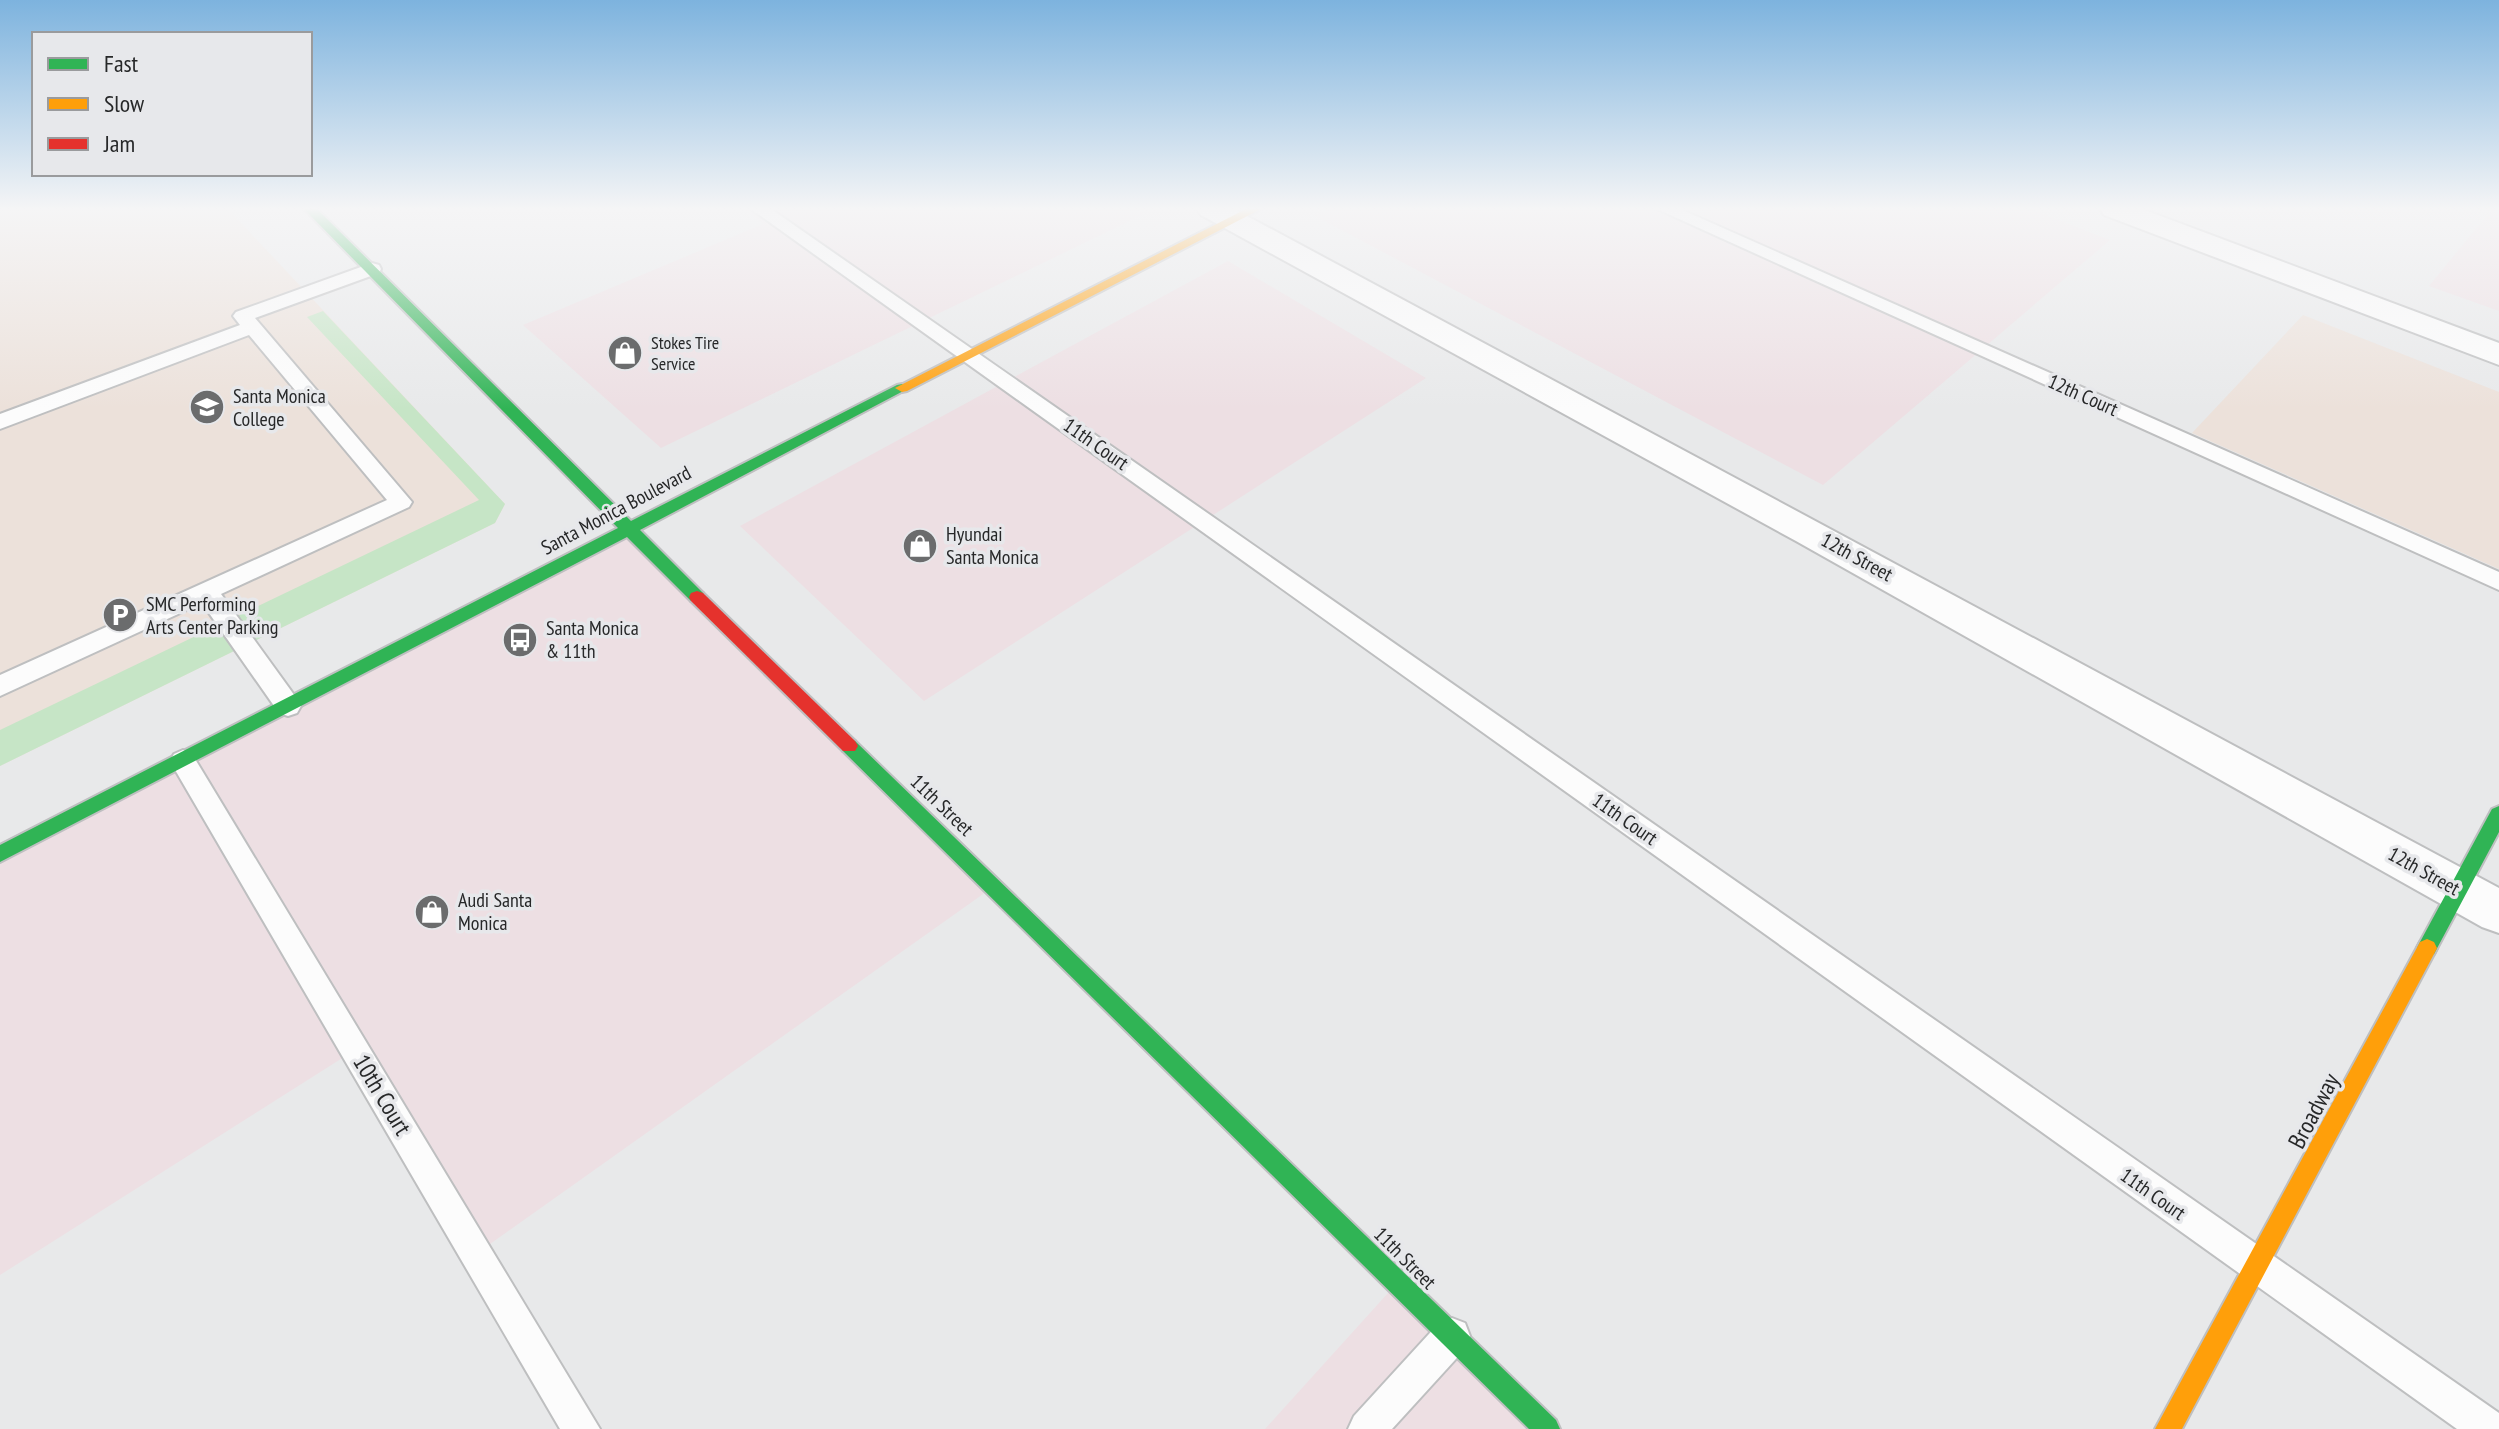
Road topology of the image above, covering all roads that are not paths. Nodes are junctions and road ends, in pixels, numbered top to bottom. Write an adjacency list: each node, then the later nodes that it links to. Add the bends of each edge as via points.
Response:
1 (354, 276): 8 (lane, via 243,316)
2 (379, 276): 12 (street, 11th Street)
3 (856, 276): 9 (lane, 11th Court)
4 (1114, 276): 9 (street, Santa Monica Boulevard)
5 (1348, 276): 20 (street, 12th Street)
6 (1815, 276): 13 (lane, 12th Court)
7 (2290, 276): 10 (street)
8 (252, 327): 11 (lane); 14 (lane, via 401,502)
9 (968, 354): 12 (street, Santa Monica Boulevard); 22 (lane, 11th Court)
10 (2499, 355)
11 (0, 422)
12 (630, 527): 16 (street, Santa Monica Boulevard); 23 (street, 11th Street)
13 (2499, 582)
14 (206, 591): 15 (lane); 16 (lane)
15 (0, 686)
16 (288, 706): 17 (street, Santa Monica Boulevard)
17 (183, 761): 19 (street, Santa Monica Boulevard); 24 (lane, 10th Court)
18 (2499, 814): 20 (street, Broadway)
19 (0, 854)
20 (2459, 890): 21 (street, 12th Street); 22 (street, Broadway)
21 (2499, 912)
22 (2257, 1268): 27 (street, Broadway); 28 (lane, 11th Court)
23 (1452, 1336): 25 (lane); 26 (street, 11th Street)
24 (581, 1429)
25 (1367, 1429)
26 (1547, 1429)
27 (2168, 1429)
28 (2489, 1429)

